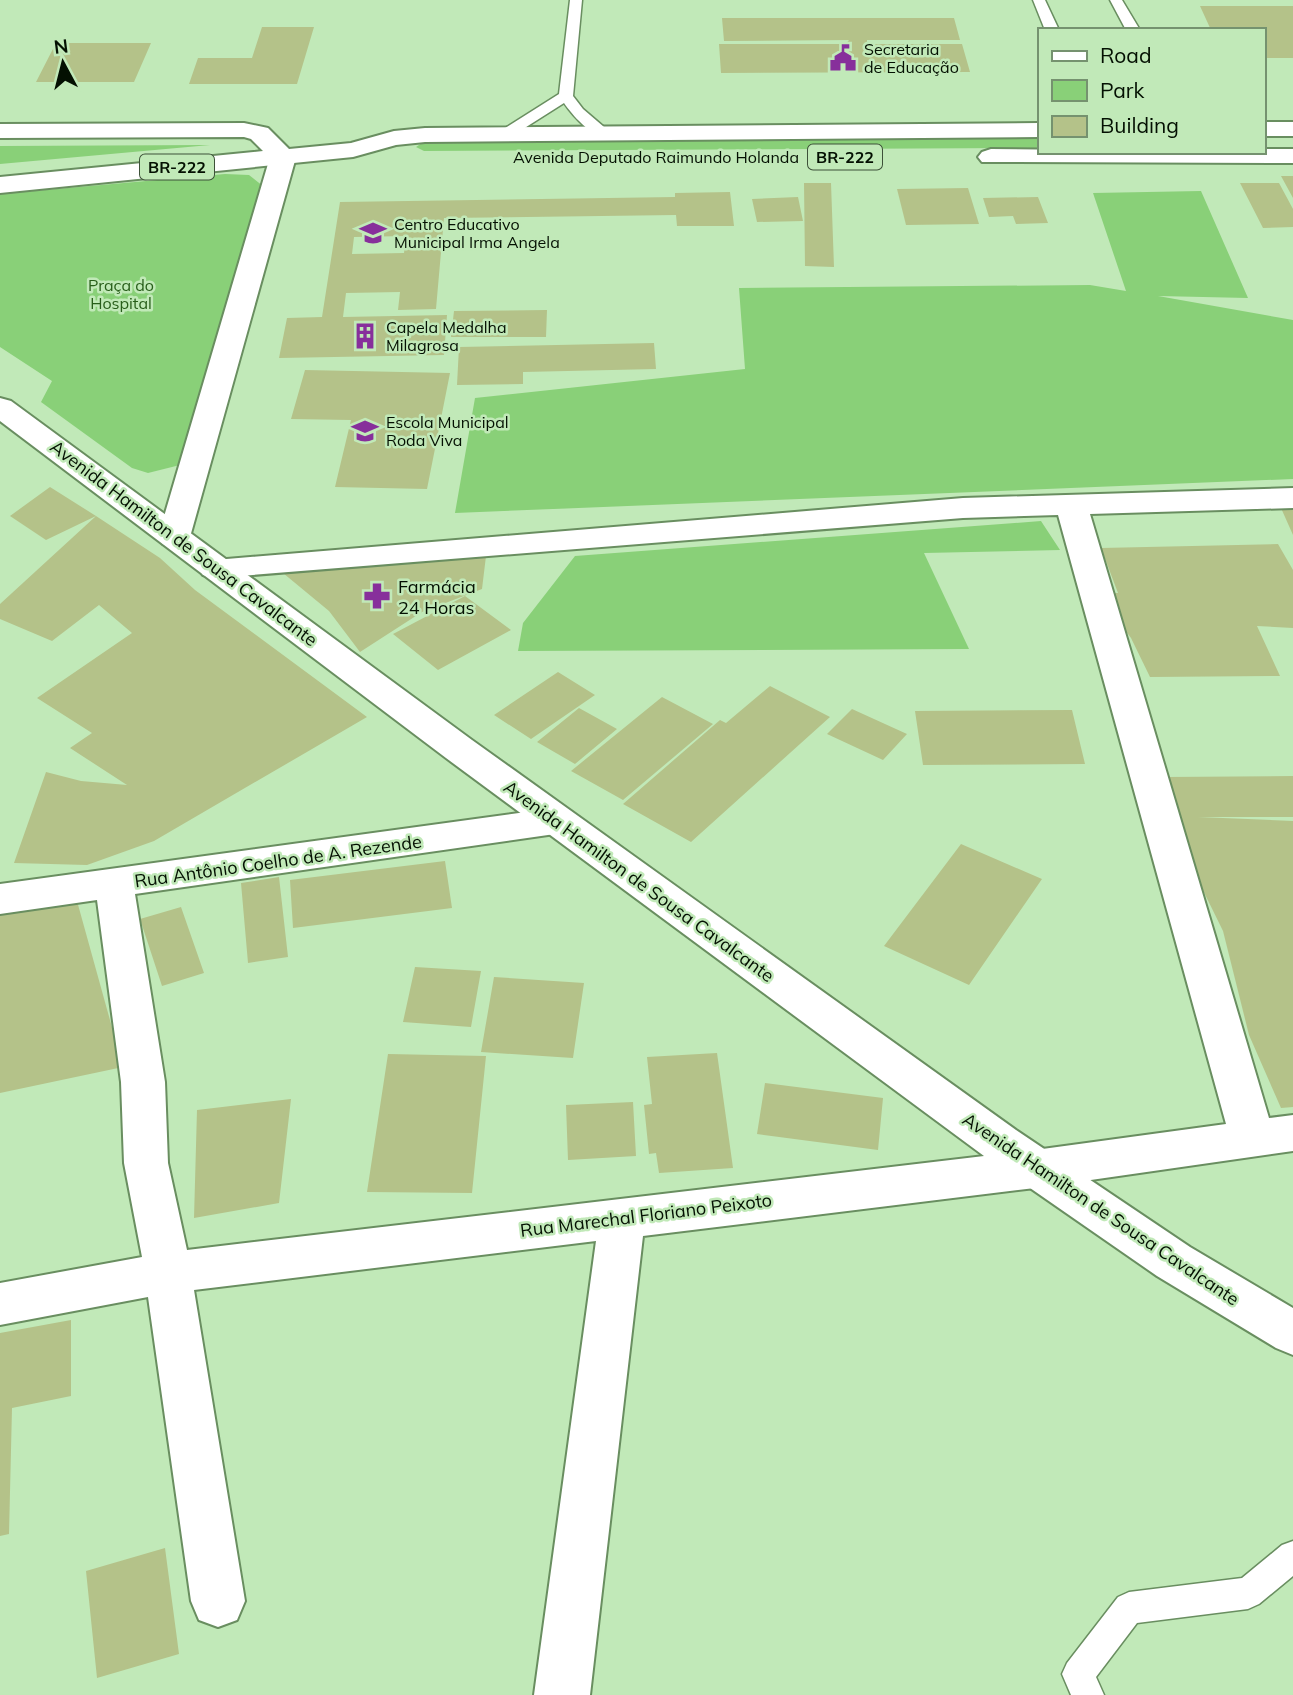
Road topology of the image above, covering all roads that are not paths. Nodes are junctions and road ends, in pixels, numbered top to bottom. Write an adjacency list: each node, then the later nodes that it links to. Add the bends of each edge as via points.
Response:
1 (576, 0): 6 (lane)
2 (1039, 0): 4 (lane)
3 (1116, 0): 5 (lane)
4 (1051, 28)
5 (1132, 28)
6 (566, 96): 11 (lane); 12 (lane)
7 (1265, 129): 8 (street)
8 (1293, 129)
9 (1038, 130): 12 (street, Avenida Deputado Raimundo Holanda / BR-222)
10 (0, 131): 17 (street, via 244,130 259,133)
11 (507, 133): 12 (street, Avenida Deputado Raimundo Holanda / BR-222); 13 (street, Avenida Deputado Raimundo Holanda / BR-222)
12 (604, 133)
13 (396, 148): 17 (street, BR-222); 18 (street, Avenida Deputado Raimundo Holanda / BR-222)
14 (1105, 155): 15 (street); 19 (street)
15 (1202, 155): 16 (street)
16 (1293, 156)
17 (283, 157): 20 (street, BR-222); 24 (street)
18 (661, 157)
19 (967, 157)
20 (0, 185)
21 (0, 407): 24 (street, Avenida Hamilton de Sousa Cavalcante)
22 (1293, 498): 23 (street)
23 (1072, 507): 25 (street, via 963,508); 29 (street)
24 (174, 537): 25 (street, Avenida Hamilton de Sousa Cavalcante)
25 (215, 568): 26 (street, Avenida Hamilton de Sousa Cavalcante)
26 (555, 821): 27 (street, Rua Antônio Coelho de A. Rezende); 30 (street, Avenida Hamilton de Sousa Cavalcante)
27 (114, 884): 28 (street, Rua Antônio Coelho de A. Rezende); 32 (street, via 143,1082 146,1163)
28 (0, 899)
29 (1273, 1135): 30 (street, Rua Marechal Floriano Peixoto)
30 (1035, 1169): 31 (street, Rua Marechal Floriano Peixoto); 34 (street, Avenida Hamilton de Sousa Cavalcante, via 1205,1284)
31 (622, 1217): 32 (street, Rua Marechal Floriano Peixoto); 37 (street)
32 (168, 1273): 33 (street, Rua Marechal Floriano Peixoto); 36 (street)
33 (0, 1304)
34 (1293, 1333)
35 (1293, 1556): 38 (lane, via 1248,1593 1129,1608 1078,1674)
36 (218, 1601)
37 (562, 1695)
38 (1088, 1695)

